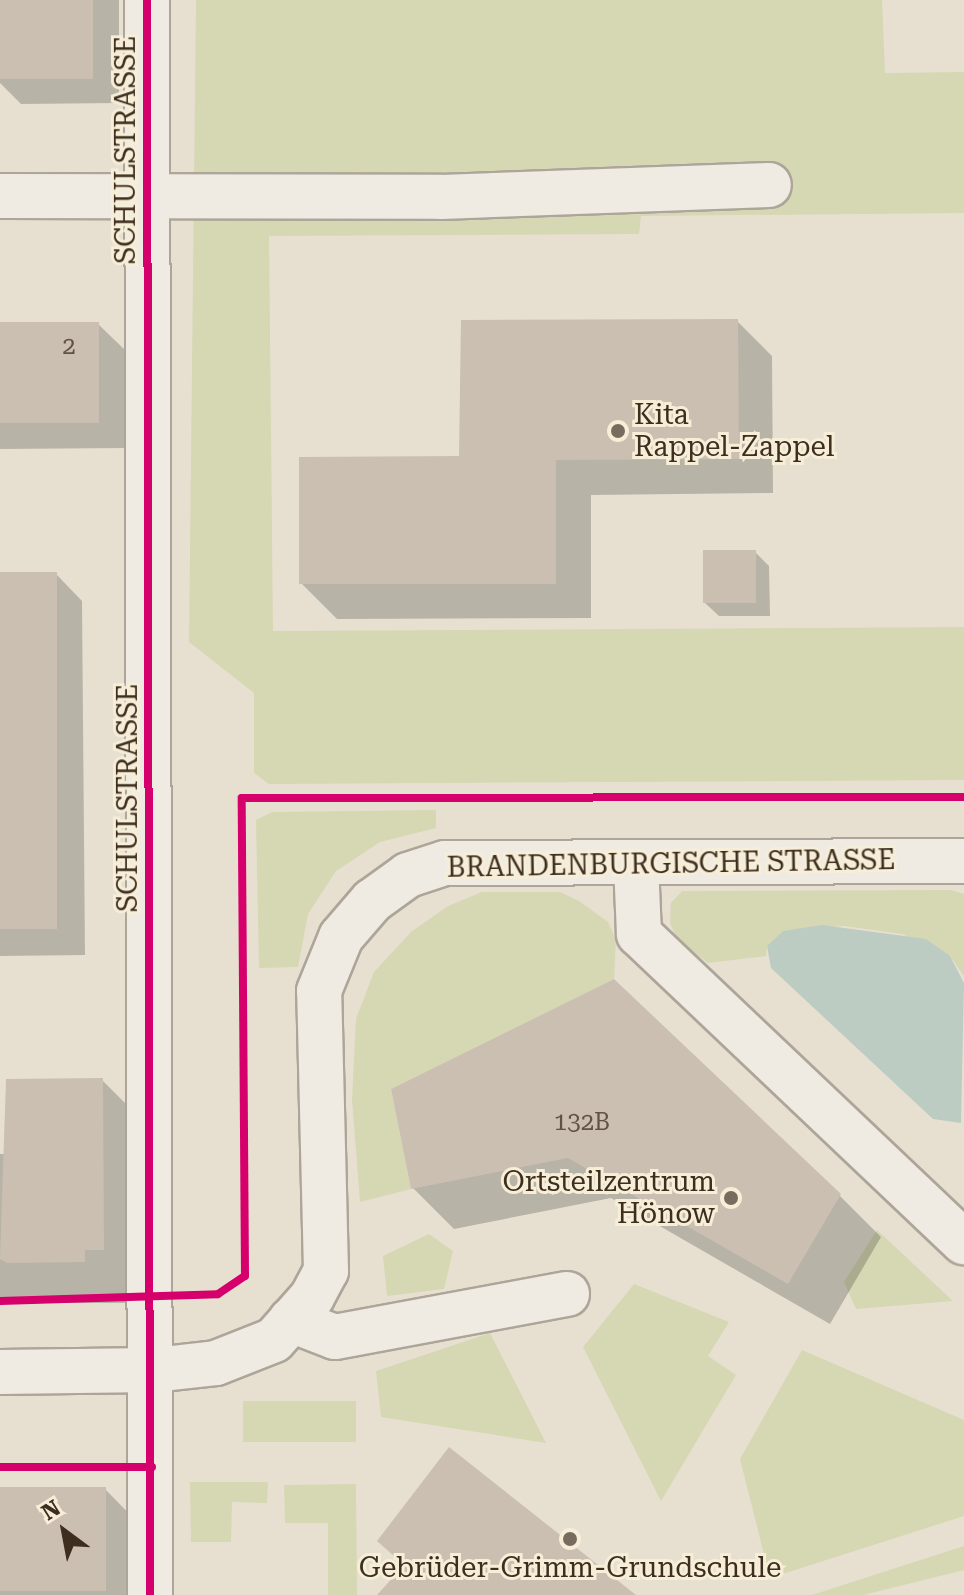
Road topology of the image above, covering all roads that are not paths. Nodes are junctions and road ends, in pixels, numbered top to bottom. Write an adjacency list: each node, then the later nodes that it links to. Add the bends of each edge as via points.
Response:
1 (147, 0): 3 (street, SCHULSTRASSE)
2 (769, 185): 3 (street, via 441,197)
3 (148, 194): 4 (street); 10 (street, SCHULSTRASSE)
4 (0, 196)
5 (964, 861): 6 (street, BRANDENBURGISCHE STRASSE)
6 (636, 863): 7 (street, via 639,934); 9 (street, BRANDENBURGISCHE STRASSE, via 445,863 396,883 341,937 319,991 326,1271)
7 (964, 1242)
8 (567, 1294): 9 (street, via 335,1337)
9 (291, 1320): 10 (street, BRANDENBURGISCHE STRASSE, via 274,1340 216,1363)
10 (154, 1370): 11 (street, BRANDENBURGISCHE STRASSE); 12 (street, SCHULSTRASSE)
11 (0, 1372)
12 (150, 1595)

